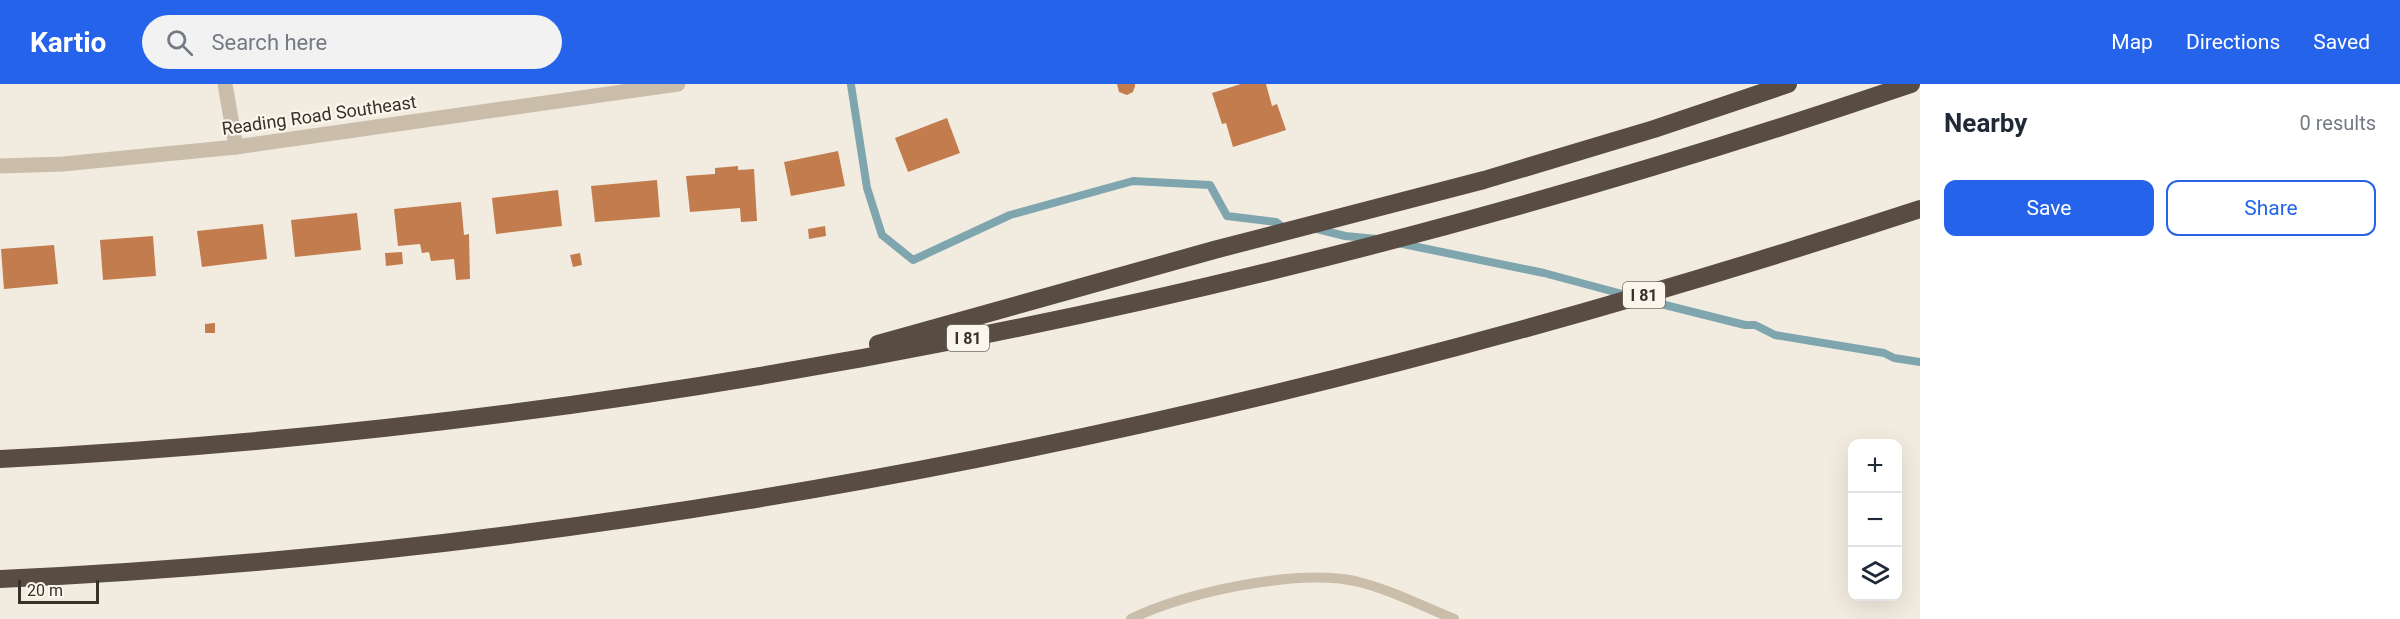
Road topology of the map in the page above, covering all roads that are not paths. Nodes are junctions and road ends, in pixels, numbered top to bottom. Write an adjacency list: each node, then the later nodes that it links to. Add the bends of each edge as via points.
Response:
1 (225, 84): 5 (street)
2 (678, 84): 5 (street, Reading Road Southeast)
3 (1788, 84): 8 (highway, via 1484,180 1214,250)
4 (1911, 84): 8 (highway, I 81, via 1630,175 1413,236 1236,281 1041,324)
5 (236, 147): 6 (street, Reading Road Southeast, via 63,164)
6 (0, 166)
7 (1920, 209): 10 (highway, I 81, via 1746,266 1366,372 1113,432 943,467 545,530 236,563)
8 (766, 376): 9 (highway, I 81, via 586,404 402,426 127,453)
9 (0, 459)
10 (0, 579)
11 (1131, 619): 12 (lane, via 1151,609 1231,588 1310,578 1355,581)
12 (1454, 619)

